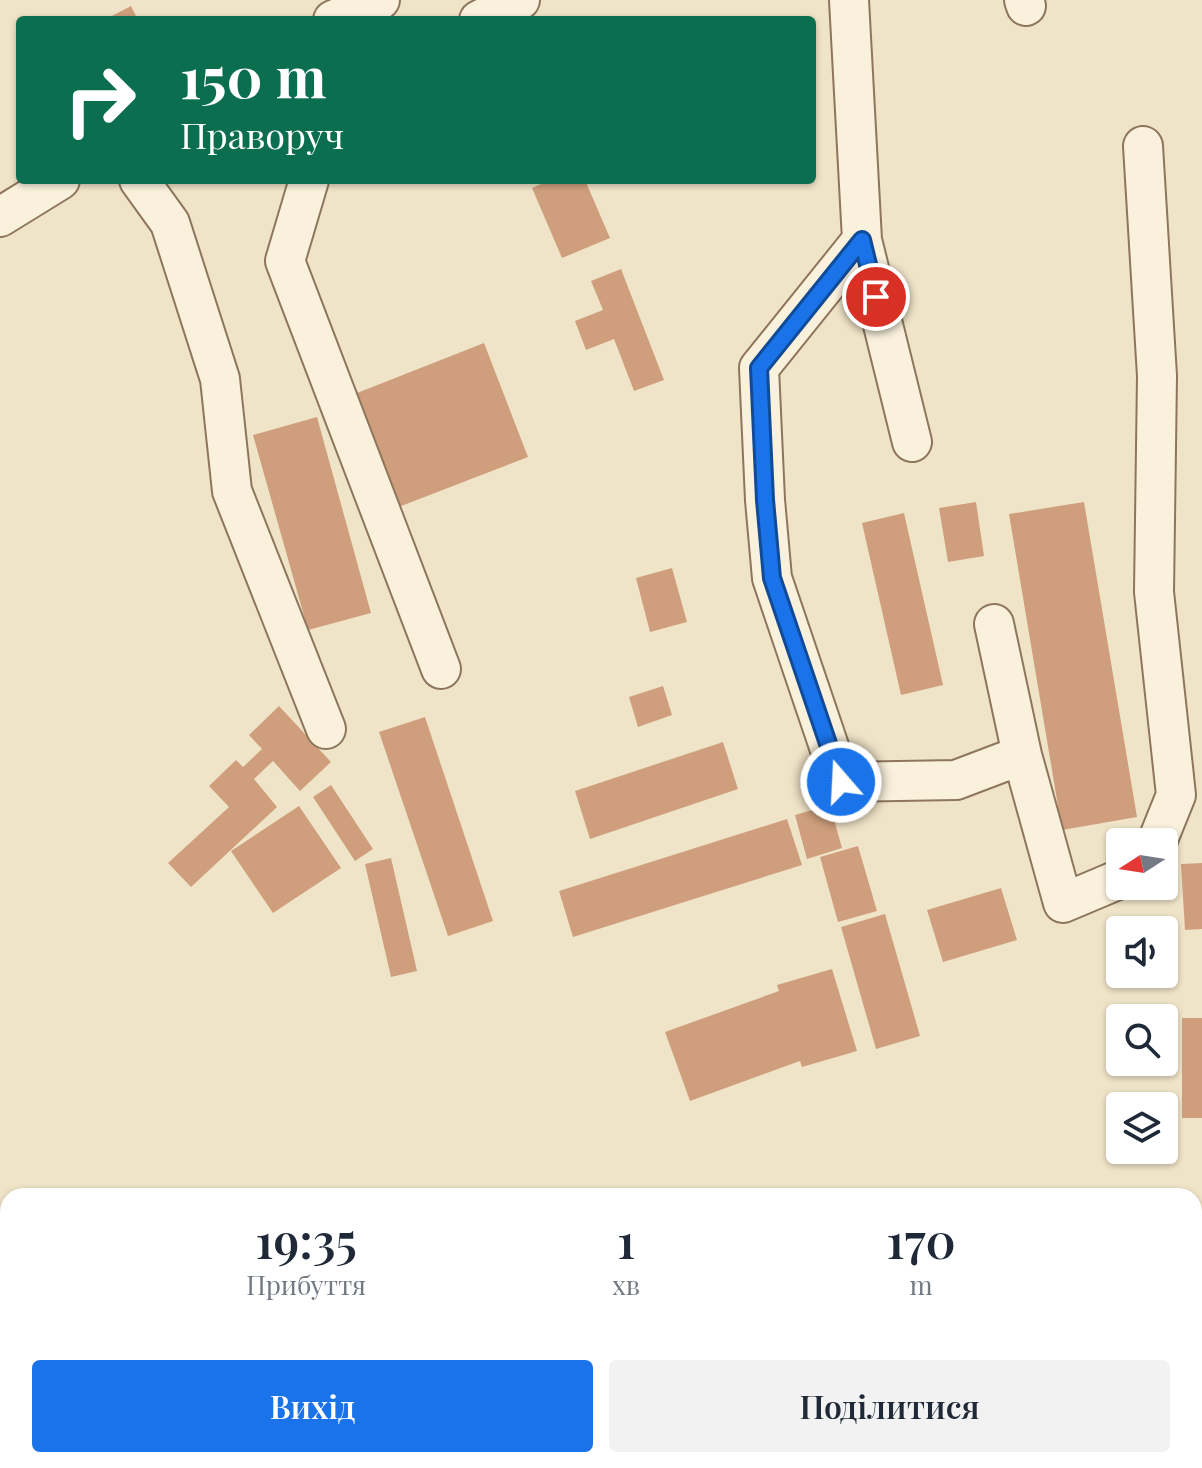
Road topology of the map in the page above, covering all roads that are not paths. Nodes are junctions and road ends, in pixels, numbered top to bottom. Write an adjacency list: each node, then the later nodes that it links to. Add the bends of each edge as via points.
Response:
1 (380, 0): 4 (street)
2 (520, 0): 5 (street)
3 (849, 0): 11 (street)
4 (342, 16)
5 (487, 16)
6 (1143, 146): 17 (street, via 1157,376 1154,592 1176,795)
7 (54, 184): 10 (street)
8 (142, 184): 15 (street, via 170,223 220,379 232,491)
9 (308, 184): 14 (street, via 285,261)
10 (0, 217)
11 (862, 240): 12 (street); 16 (street, via 759,368 772,578 841,782 956,780)
12 (912, 442)
13 (994, 624): 16 (street)
14 (441, 669)
15 (326, 729)
16 (1022, 755): 18 (street, via 1063,903)
17 (1163, 828)
18 (1106, 885)

